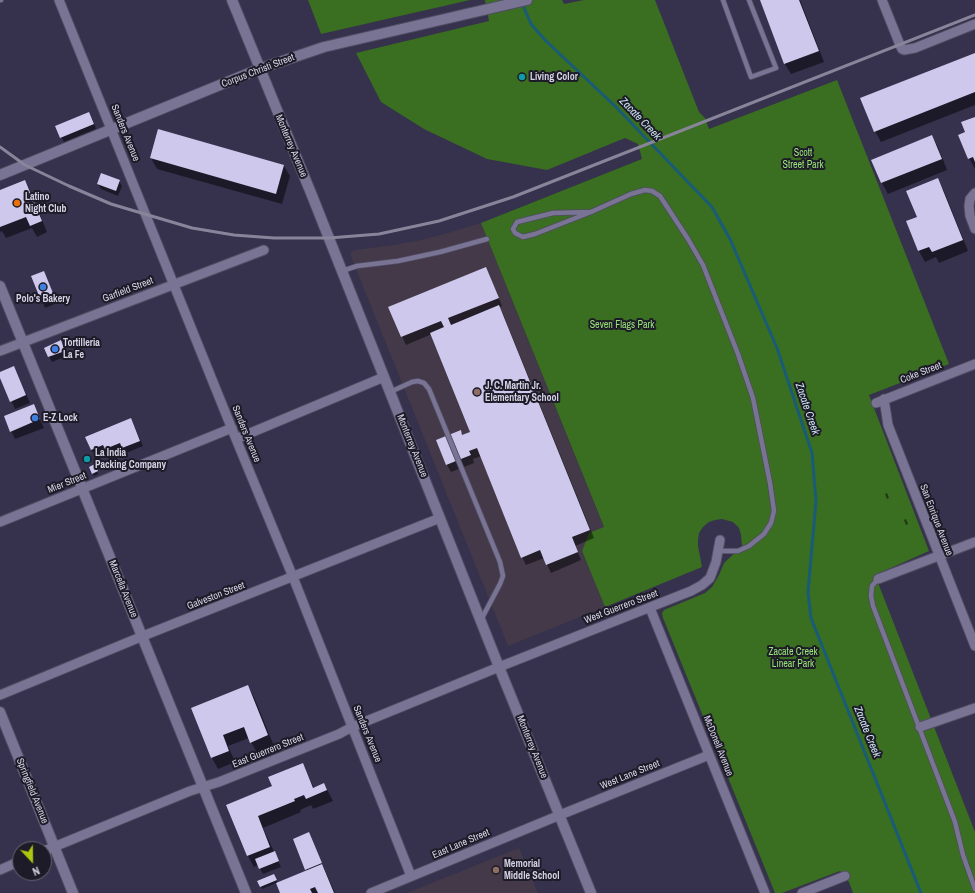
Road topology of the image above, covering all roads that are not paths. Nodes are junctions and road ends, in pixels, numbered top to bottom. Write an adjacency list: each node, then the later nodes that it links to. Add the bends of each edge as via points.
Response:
1 (59, 0): 9 (street, Sanders Avenue)
2 (232, 0): 8 (street, Monterrey Avenue)
3 (527, 0): 8 (street, Corpus Christi Street, via 324,47)
4 (723, 0): 5 (lane, via 751,77 776,68)
5 (749, 0)
6 (882, 0): 7 (street, via 902,49 915,48)
7 (975, 24)
8 (259, 69): 9 (street, Corpus Christi Street); 16 (street, Monterrey Avenue)
9 (112, 130): 10 (street, Corpus Christi Street); 17 (street, Sanders Avenue)
10 (0, 175)
11 (972, 196): 13 (street, via 969,206)
12 (591, 212): 12 (lane, via 523,237 513,229 516,222 553,213); 32 (lane, via 646,190 660,196 703,265 738,354 753,398 774,511 771,523 764,534 749,546 738,551)
13 (975, 229)
14 (487, 239): 16 (lane, via 440,252 357,266)
15 (264, 250): 17 (street, Garfield Street)
16 (342, 271): 22 (street, Monterrey Avenue)
17 (174, 285): 19 (street, Garfield Street); 25 (street, Sanders Avenue)
18 (0, 286): 19 (street, Marcella Avenue)
19 (23, 342): 20 (street, Garfield Street); 27 (street, Marcella Avenue)
20 (0, 351)
21 (975, 364): 24 (street, Coke Street)
22 (384, 377): 23 (street, Monterrey Avenue); 26 (street)
23 (390, 392): 28 (street, Monterrey Avenue); 37 (lane, via 418,381 429,388 500,562 503,576)
24 (880, 401): 33 (street, San Enrique Avenue)
25 (232, 428): 26 (street, Sanders Avenue); 27 (street, Mier Street)
26 (236, 439): 34 (street, Sanders Avenue)
27 (82, 488): 29 (street, Mier Street); 38 (street, Marcella Avenue)
28 (440, 518): 34 (street, Galveston Street); 37 (street, Monterrey Avenue)
29 (0, 522)
30 (720, 540): 32 (street, West Guerrero Street)
31 (975, 542): 33 (street)
32 (719, 551): 36 (street, West Guerrero Street, via 710,578 702,586)
33 (939, 556): 35 (street); 39 (street, San Enrique Avenue)
34 (293, 577): 38 (street, Galveston Street); 44 (street, Sanders Avenue)
35 (878, 579): 45 (lane, via 872,586 873,606)
36 (650, 608): 40 (street, West Guerrero Street); 46 (street, McDonell Avenue)
37 (481, 620): 40 (street, Monterrey Avenue)
38 (143, 636): 41 (street, Galveston Street); 47 (street, Marcella Avenue)
39 (975, 646)
40 (499, 666): 44 (street, East Guerrero Street); 48 (street, Monterrey Avenue)
41 (0, 695)
42 (975, 708): 45 (street)
43 (0, 712): 49 (street, Springfield Avenue)
44 (352, 727): 47 (street, East Guerrero Street); 52 (street, Sanders Avenue)
45 (920, 727): 54 (lane, via 955,822)
46 (709, 755): 48 (street, West Lane Street); 59 (street, McDonell Avenue)
47 (204, 787): 49 (street, East Guerrero Street); 56 (street, Marcella Avenue)
48 (560, 815): 52 (street, East Lane Street); 58 (street, Monterrey Avenue)
49 (54, 847): 55 (street, Springfield Avenue)
50 (12, 865): 51 (street)
51 (0, 870)
52 (412, 876): 57 (street, East Lane Street)
53 (845, 876): 60 (street)
54 (975, 889)
55 (73, 893)
56 (246, 893)
57 (371, 893)
58 (591, 893)
59 (765, 893)
60 (802, 893)

